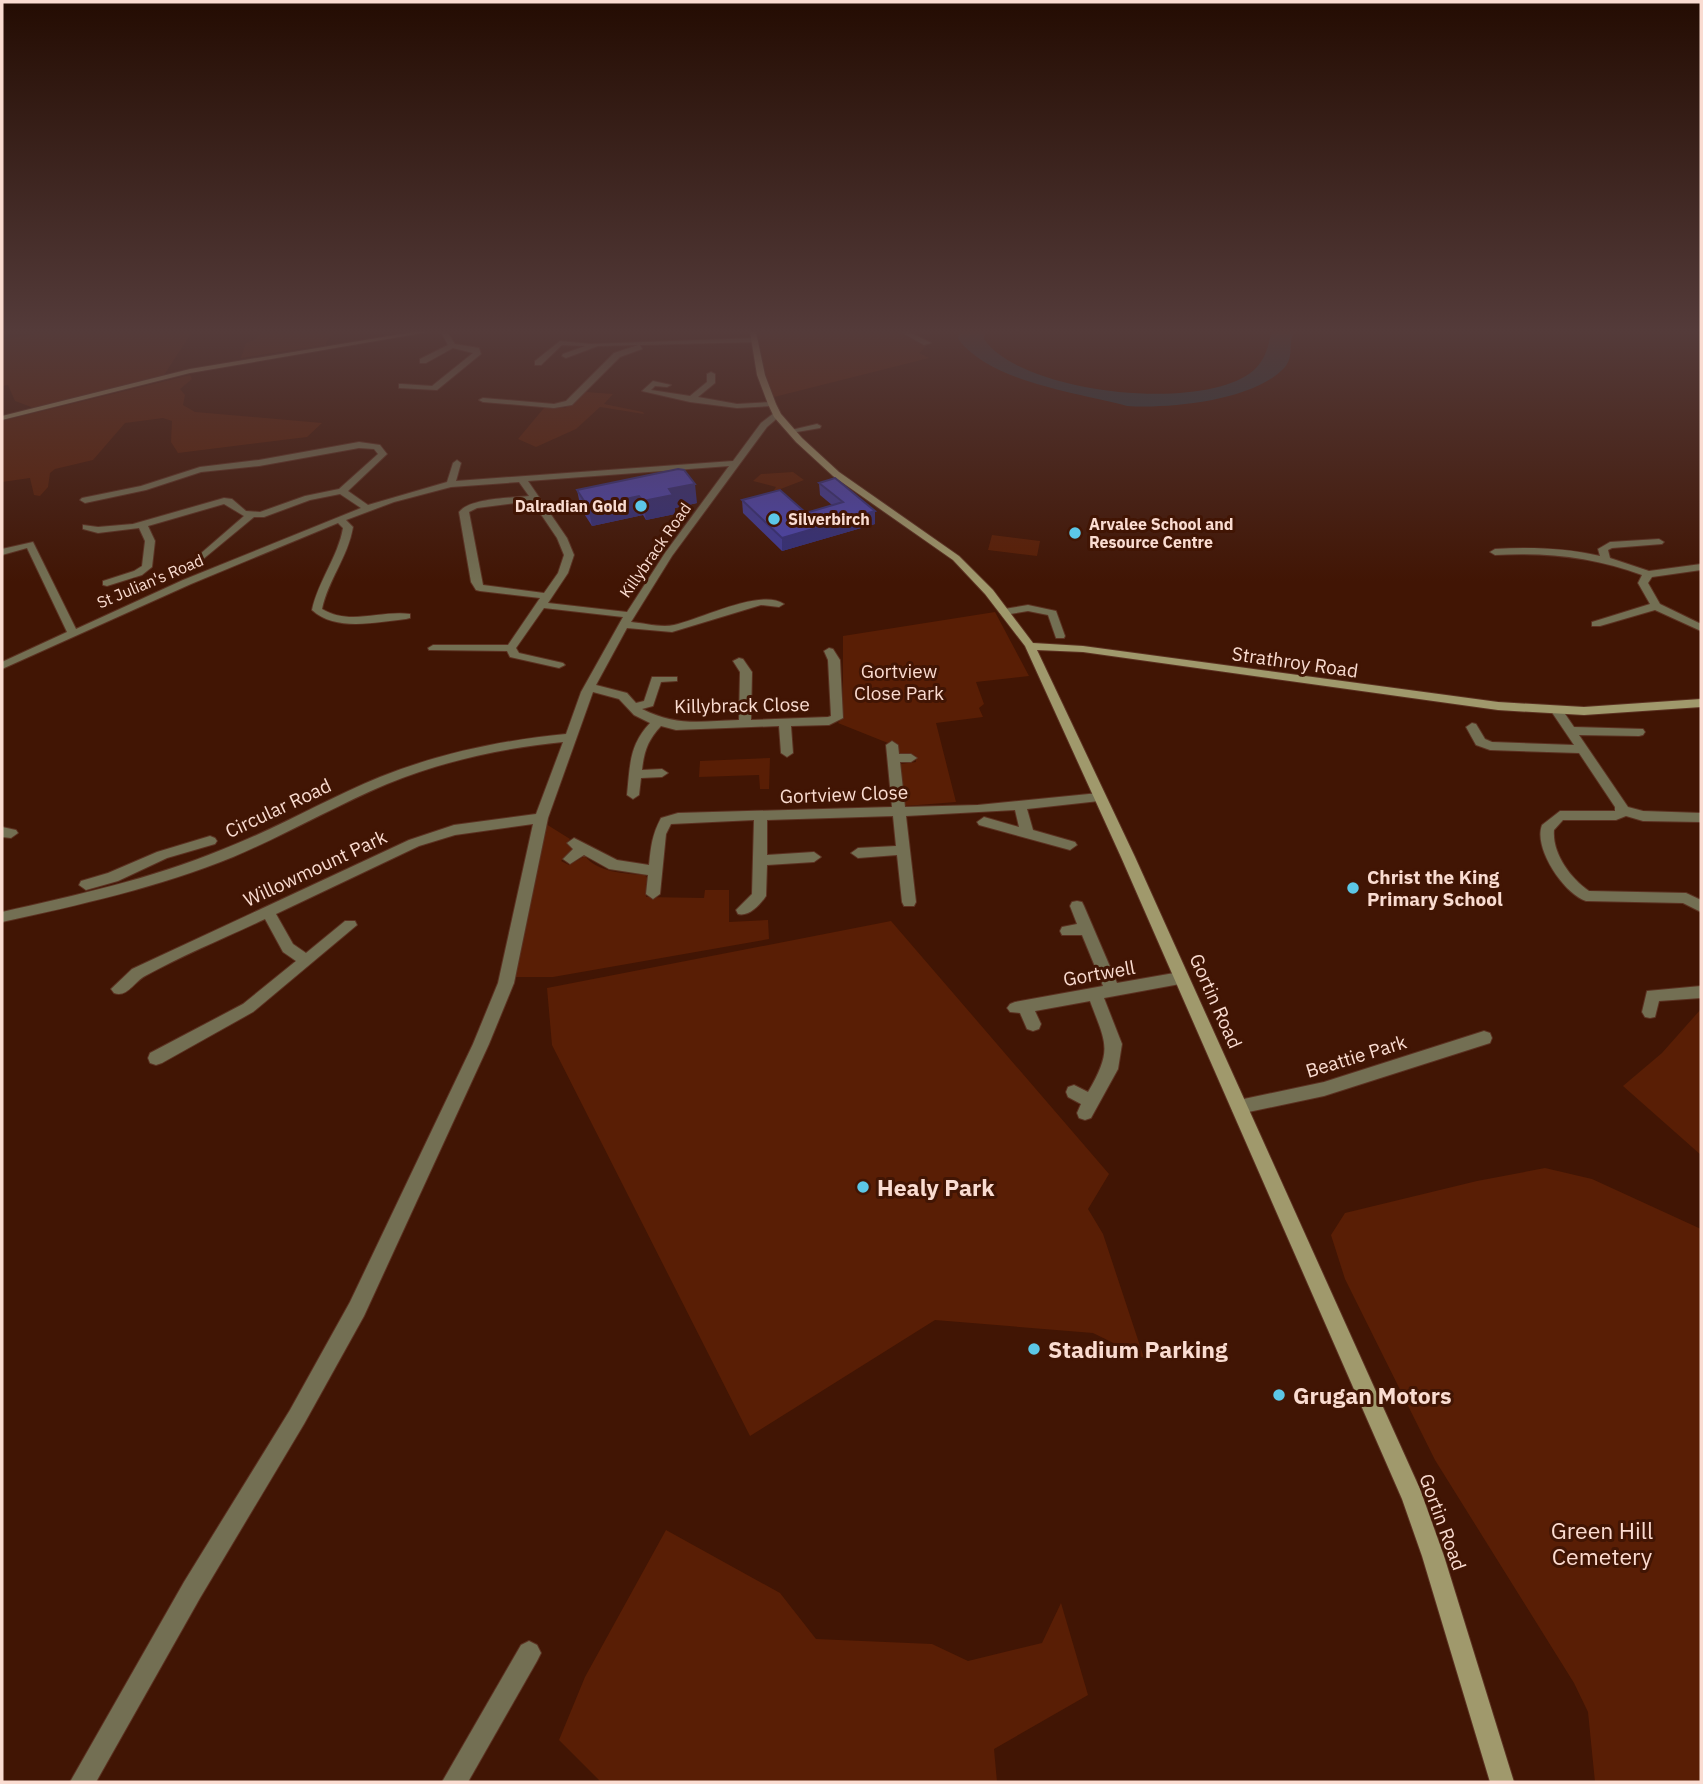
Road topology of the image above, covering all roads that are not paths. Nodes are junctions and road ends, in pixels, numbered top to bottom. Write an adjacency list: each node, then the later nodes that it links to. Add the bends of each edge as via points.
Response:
1 (777, 415): 3 (main road, Gortin Road); 5 (street, Killybrack Road, via 764,425)
2 (817, 426): 3 (street)
3 (790, 430): 27 (main road, Gortin Road, via 836,474 956,558)
4 (457, 463): 7 (street)
5 (738, 463): 6 (street, St Julian's Road); 28 (street, Killybrack Road, via 668,555)
6 (521, 478): 7 (street, St Julian's Road); 9 (street)
7 (451, 484): 11 (street, St Julian's Road)
8 (342, 491): 10 (street, via 376,463 381,450 359,445 200,470); 11 (street); 12 (street)
9 (533, 498): 24 (street, via 569,555); 24 (street, via 476,505 464,512 480,588)
10 (85, 500)
11 (366, 509): 13 (street, St Julian's Road)
12 (251, 515): 14 (street, via 224,501); 19 (street)
13 (340, 519): 29 (street, via 348,527 347,540 318,597 317,610 325,617 342,620); 33 (street, St Julian's Road)
14 (142, 523): 15 (street, via 102,532); 23 (street, via 149,541 147,567)
15 (86, 527)
16 (1658, 542): 20 (street, via 1610,545 1603,549)
17 (2, 551): 33 (street, via 30,544)
18 (1495, 552): 20 (street, via 1553,550)
19 (202, 556)
20 (1606, 560): 22 (street)
21 (1701, 567): 22 (street)
22 (1648, 574): 26 (street, via 1643,583)
23 (107, 583)
24 (544, 600): 28 (street); 37 (street)
25 (779, 604): 31 (street, via 761,602 672,629)
26 (1656, 606): 30 (street); 32 (street)
27 (1004, 612): 34 (street, via 1028,608 1052,613); 35 (main road, Gortin Road)
28 (630, 615): 31 (street, Killybrack Road)
29 (406, 616)
30 (1596, 624)
31 (624, 625): 43 (street, Killybrack Road)
32 (1701, 628)
33 (72, 632): 41 (street, St Julian's Road)
34 (1060, 636)
35 (1030, 646): 46 (main road, Strathroy Road, via 1071,647); 60 (main road, Gortin Road)
36 (433, 648): 37 (street)
37 (511, 648): 40 (street, via 514,655)
38 (829, 651): 48 (street, Killybrack Close, via 834,660 837,718)
39 (739, 661): 49 (street, via 746,672)
40 (559, 665)
41 (2, 666)
42 (673, 679): 45 (street, via 656,679 649,703)
43 (590, 688): 45 (street, Killybrack Close, via 623,696); 53 (street, Killybrack Road)
44 (1701, 703): 46 (main road, Strathroy Road)
45 (634, 708): 47 (street, Killybrack Close)
46 (1557, 711): 51 (street)
47 (658, 722): 49 (street, Killybrack Close, via 697,727); 58 (street, via 644,737)
48 (785, 723): 49 (street, Killybrack Close); 55 (street)
49 (746, 725)
50 (1472, 727): 54 (street, via 1480,742 1490,746)
51 (1571, 731): 52 (street); 54 (street)
52 (1639, 732)
53 (570, 737): 66 (street, Killybrack Road); 78 (street, Circular Road, via 453,758 386,779 227,853)
54 (1584, 749): 62 (street)
55 (787, 752)
56 (911, 758): 63 (street, via 893,752)
57 (662, 773): 58 (street)
58 (635, 774): 59 (street)
59 (633, 795)
60 (1099, 797): 61 (street, Gortview Close); 91 (main road, Gortin Road)
61 (1020, 805): 63 (street, Gortview Close); 68 (street)
62 (1622, 810): 65 (street, via 1643,816); 83 (street, via 1616,815 1560,816 1547,828 1547,845 1576,891 1586,896 1686,898)
63 (899, 811): 64 (street, Gortview Close); 71 (street)
64 (761, 816): 75 (street); 77 (street, Gortview Close, via 666,821 659,834)
65 (1701, 817)
66 (541, 818): 85 (street, Willowmount Park, via 454,831 414,844); 102 (street, Killybrack Road, via 506,983 358,1308)
67 (984, 822): 68 (street)
68 (1027, 834): 70 (street)
69 (210, 841): 76 (street)
70 (1070, 845)
71 (904, 849): 72 (street); 81 (street)
72 (858, 853)
73 (814, 858): 75 (street)
74 (570, 859): 77 (street, via 578,846 614,865)
75 (760, 860): 84 (street, via 759,896)
76 (142, 863): 78 (street); 79 (street)
77 (655, 870): 80 (street, Gortview Close)
78 (147, 880): 86 (street, Circular Road)
79 (86, 885)
80 (653, 894)
81 (909, 902)
82 (1077, 906): 88 (street)
83 (1701, 907)
84 (743, 910)
85 (267, 911): 90 (street, via 288,948); 92 (street, Willowmount Park, via 137,973)
86 (2, 917)
87 (350, 925): 90 (street)
88 (1086, 929): 89 (street); 93 (street)
89 (1068, 931)
90 (307, 961): 98 (street, via 248,1008)
91 (1180, 978): 93 (street, Gortwell); 100 (main road, Gortin Road)
92 (119, 989)
93 (1104, 992): 96 (street, Gortwell, via 1020,1007); 99 (street, via 1114,1044 1110,1069 1088,1108)
94 (1701, 992): 95 (street, via 1652,995)
95 (1650, 1012)
96 (1033, 1024)
97 (1484, 1038): 100 (street, Beattie Park, via 1324,1089)
98 (167, 1058)
99 (1074, 1092)
100 (1238, 1107): 104 (main road, Gortin Road, via 1412,1497)
101 (529, 1653): 103 (street)
102 (82, 1782)
103 (454, 1782)
104 (1502, 1782)

